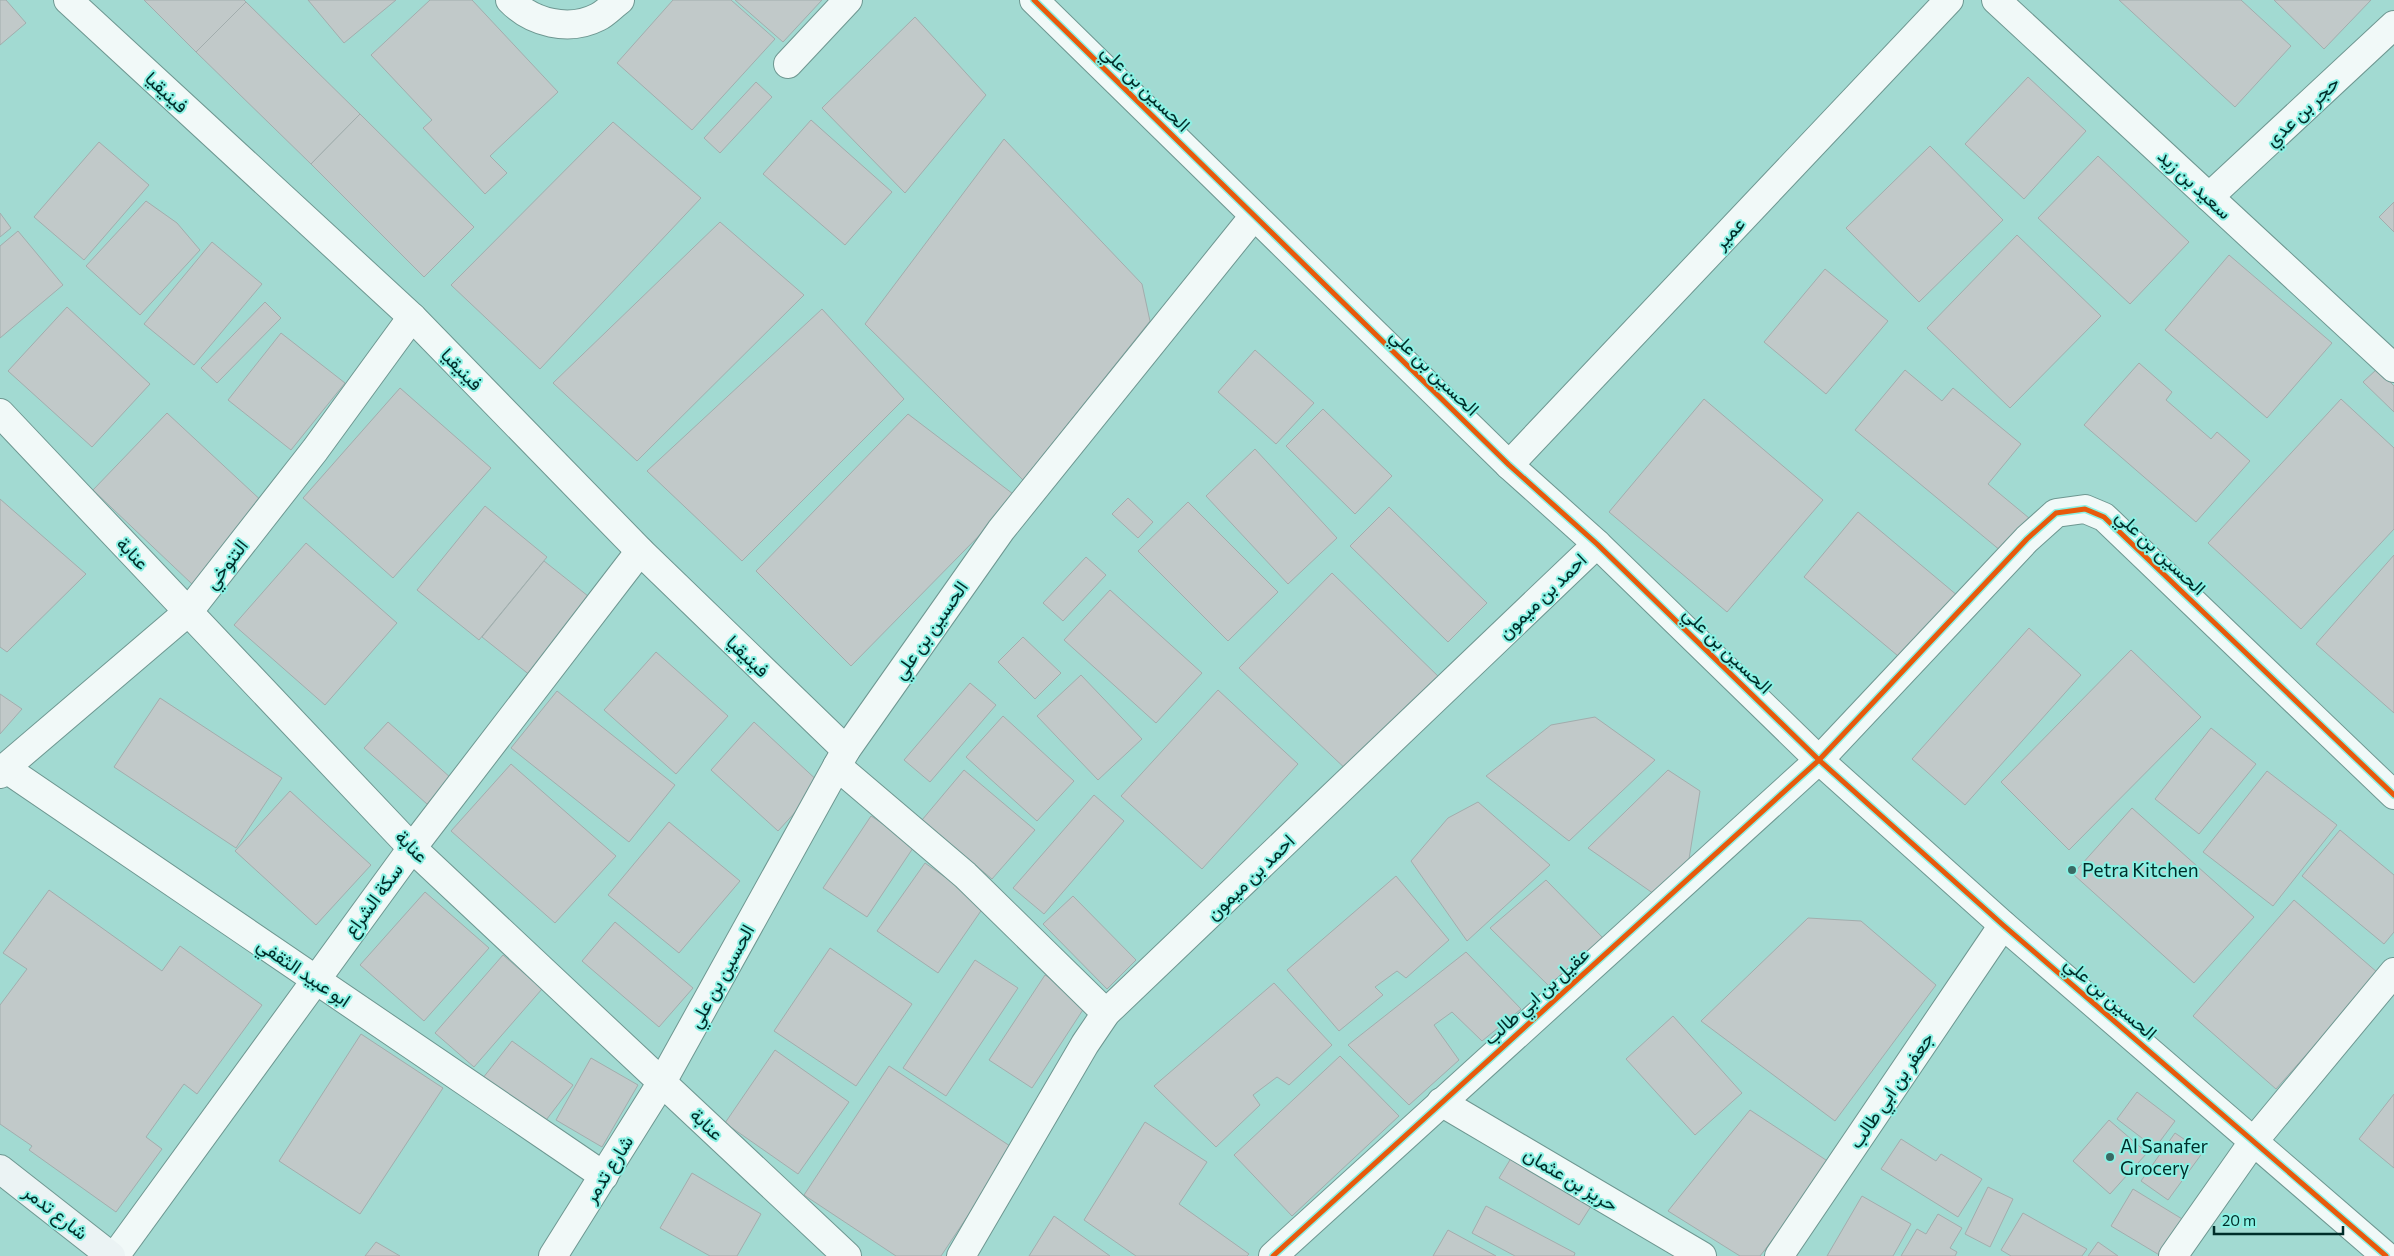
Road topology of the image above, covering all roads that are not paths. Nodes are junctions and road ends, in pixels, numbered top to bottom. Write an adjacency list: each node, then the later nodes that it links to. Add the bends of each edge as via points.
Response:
1 (68, 0): 12 (street, فينيقيا)
2 (510, 0): 3 (street, via 540,21 570,25 599,17)
3 (620, 0)
4 (848, 0): 9 (street)
5 (1034, 0): 11 (street, الحسين بن علي)
6 (1948, 0): 15 (street, عمير)
7 (1996, 0): 10 (street, سعيد بن زيد)
8 (2394, 25): 10 (street, حجر بن عدي)
9 (788, 64)
10 (2209, 197): 13 (street, سعيد بن زيد)
11 (1254, 216): 15 (street, الحسين بن علي); 19 (street, الحسين بن علي, via 1001,530)
12 (412, 317): 17 (street, فينيقيا); 18 (street, التنوخي, via 315,450)
13 (2394, 368)
14 (0, 413): 18 (street, عنابة)
15 (1509, 465): 16 (street, الحسين بن علي)
16 (1597, 544): 20 (street, الحسين بن علي); 27 (street, احمد بن ميمون)
17 (640, 551): 19 (street, فينيقيا); 23 (street, سكة الشراع)
18 (189, 611): 21 (street, التنوخي); 23 (street, عنابة)
19 (841, 758): 27 (street, فينيقيا); 28 (street, الحسين بن علي)
20 (1819, 760): 22 (street, الحسين بن علي, via 2027,539 2056,513 2085,509 2104,518); 24 (street, الحسين بن علي); 29 (street, عقيل بن ابي طالب)
21 (2, 771): 26 (street, ابو عبيد الثقفي)
22 (2394, 795)
23 (412, 848): 26 (street, سكة الشراع); 28 (street, عنابة)
24 (2003, 925): 30 (street, الحسين بن علي); 39 (street, جعفر بن ابي طالب)
25 (2394, 972): 30 (street)
26 (315, 979): 32 (street, ابو عبيد الثقفي); 33 (street, سكة الشراع)
27 (1106, 1013): 36 (street, احمد بن ميمون)
28 (662, 1082): 32 (street, شارع تدمر); 35 (street, عنابة)
29 (1441, 1102): 37 (street, عقيل بن ابي طالب); 38 (street, حريز بن عثمان)
30 (2253, 1142): 40 (street); 41 (street, الحسين بن علي)
31 (0, 1169): 33 (street, شارع تدمر)
32 (604, 1176): 34 (street, شارع تدمر)
33 (113, 1256)
34 (553, 1256)
35 (847, 1256)
36 (961, 1256)
37 (1273, 1256)
38 (1702, 1256)
39 (1779, 1256)
40 (2173, 1256)
41 (2386, 1256)

